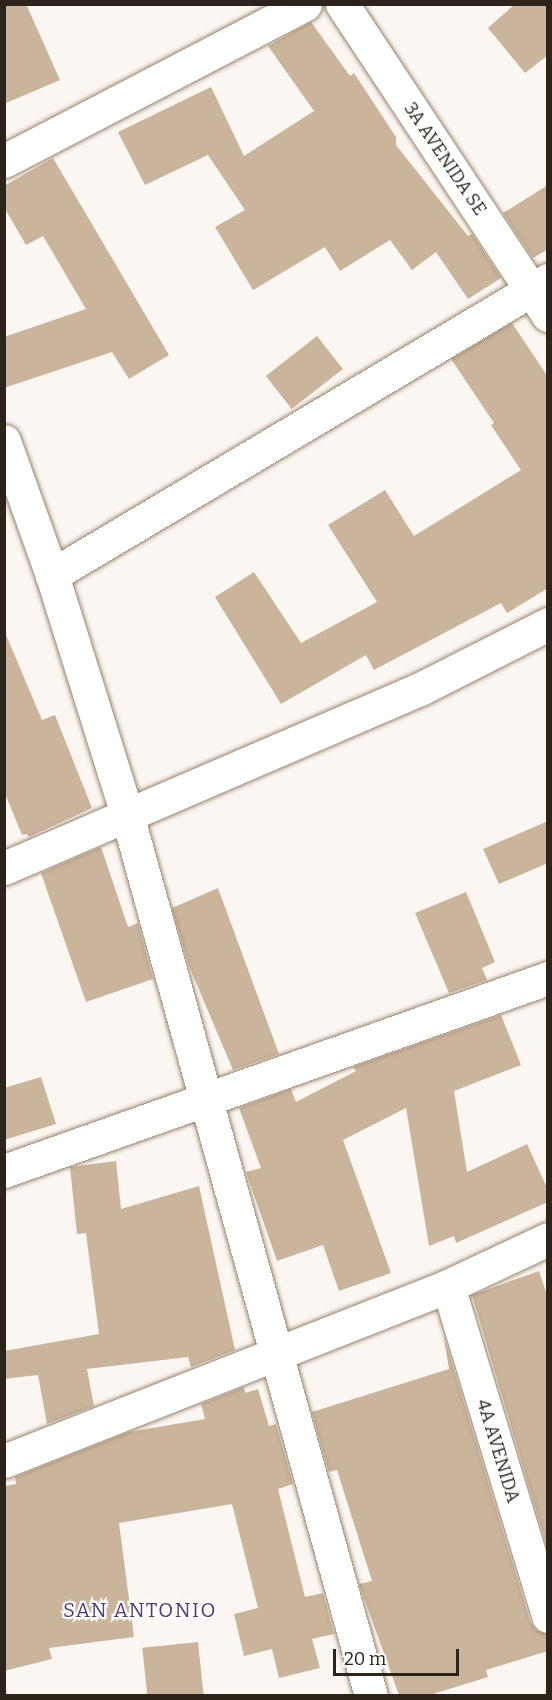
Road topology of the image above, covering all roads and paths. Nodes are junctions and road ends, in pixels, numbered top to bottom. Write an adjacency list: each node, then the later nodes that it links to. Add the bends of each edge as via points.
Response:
1 (305, 4): 3 (street)
2 (342, 4): 4 (street, 3A AVENIDA SE)
3 (4, 161)
4 (542, 295): 6 (street)
5 (4, 441): 6 (street)
6 (52, 575): 8 (street)
7 (548, 624): 8 (street, via 420,688)
8 (128, 818): 9 (street); 11 (street)
9 (4, 868)
10 (548, 978): 11 (street)
11 (207, 1099): 12 (street); 15 (street)
12 (4, 1171)
13 (548, 1239): 14 (street)
14 (448, 1286): 15 (street); 17 (street, 4A AVENIDA)
15 (277, 1353): 16 (street); 18 (street)
16 (4, 1461)
17 (548, 1616)
18 (371, 1695)

